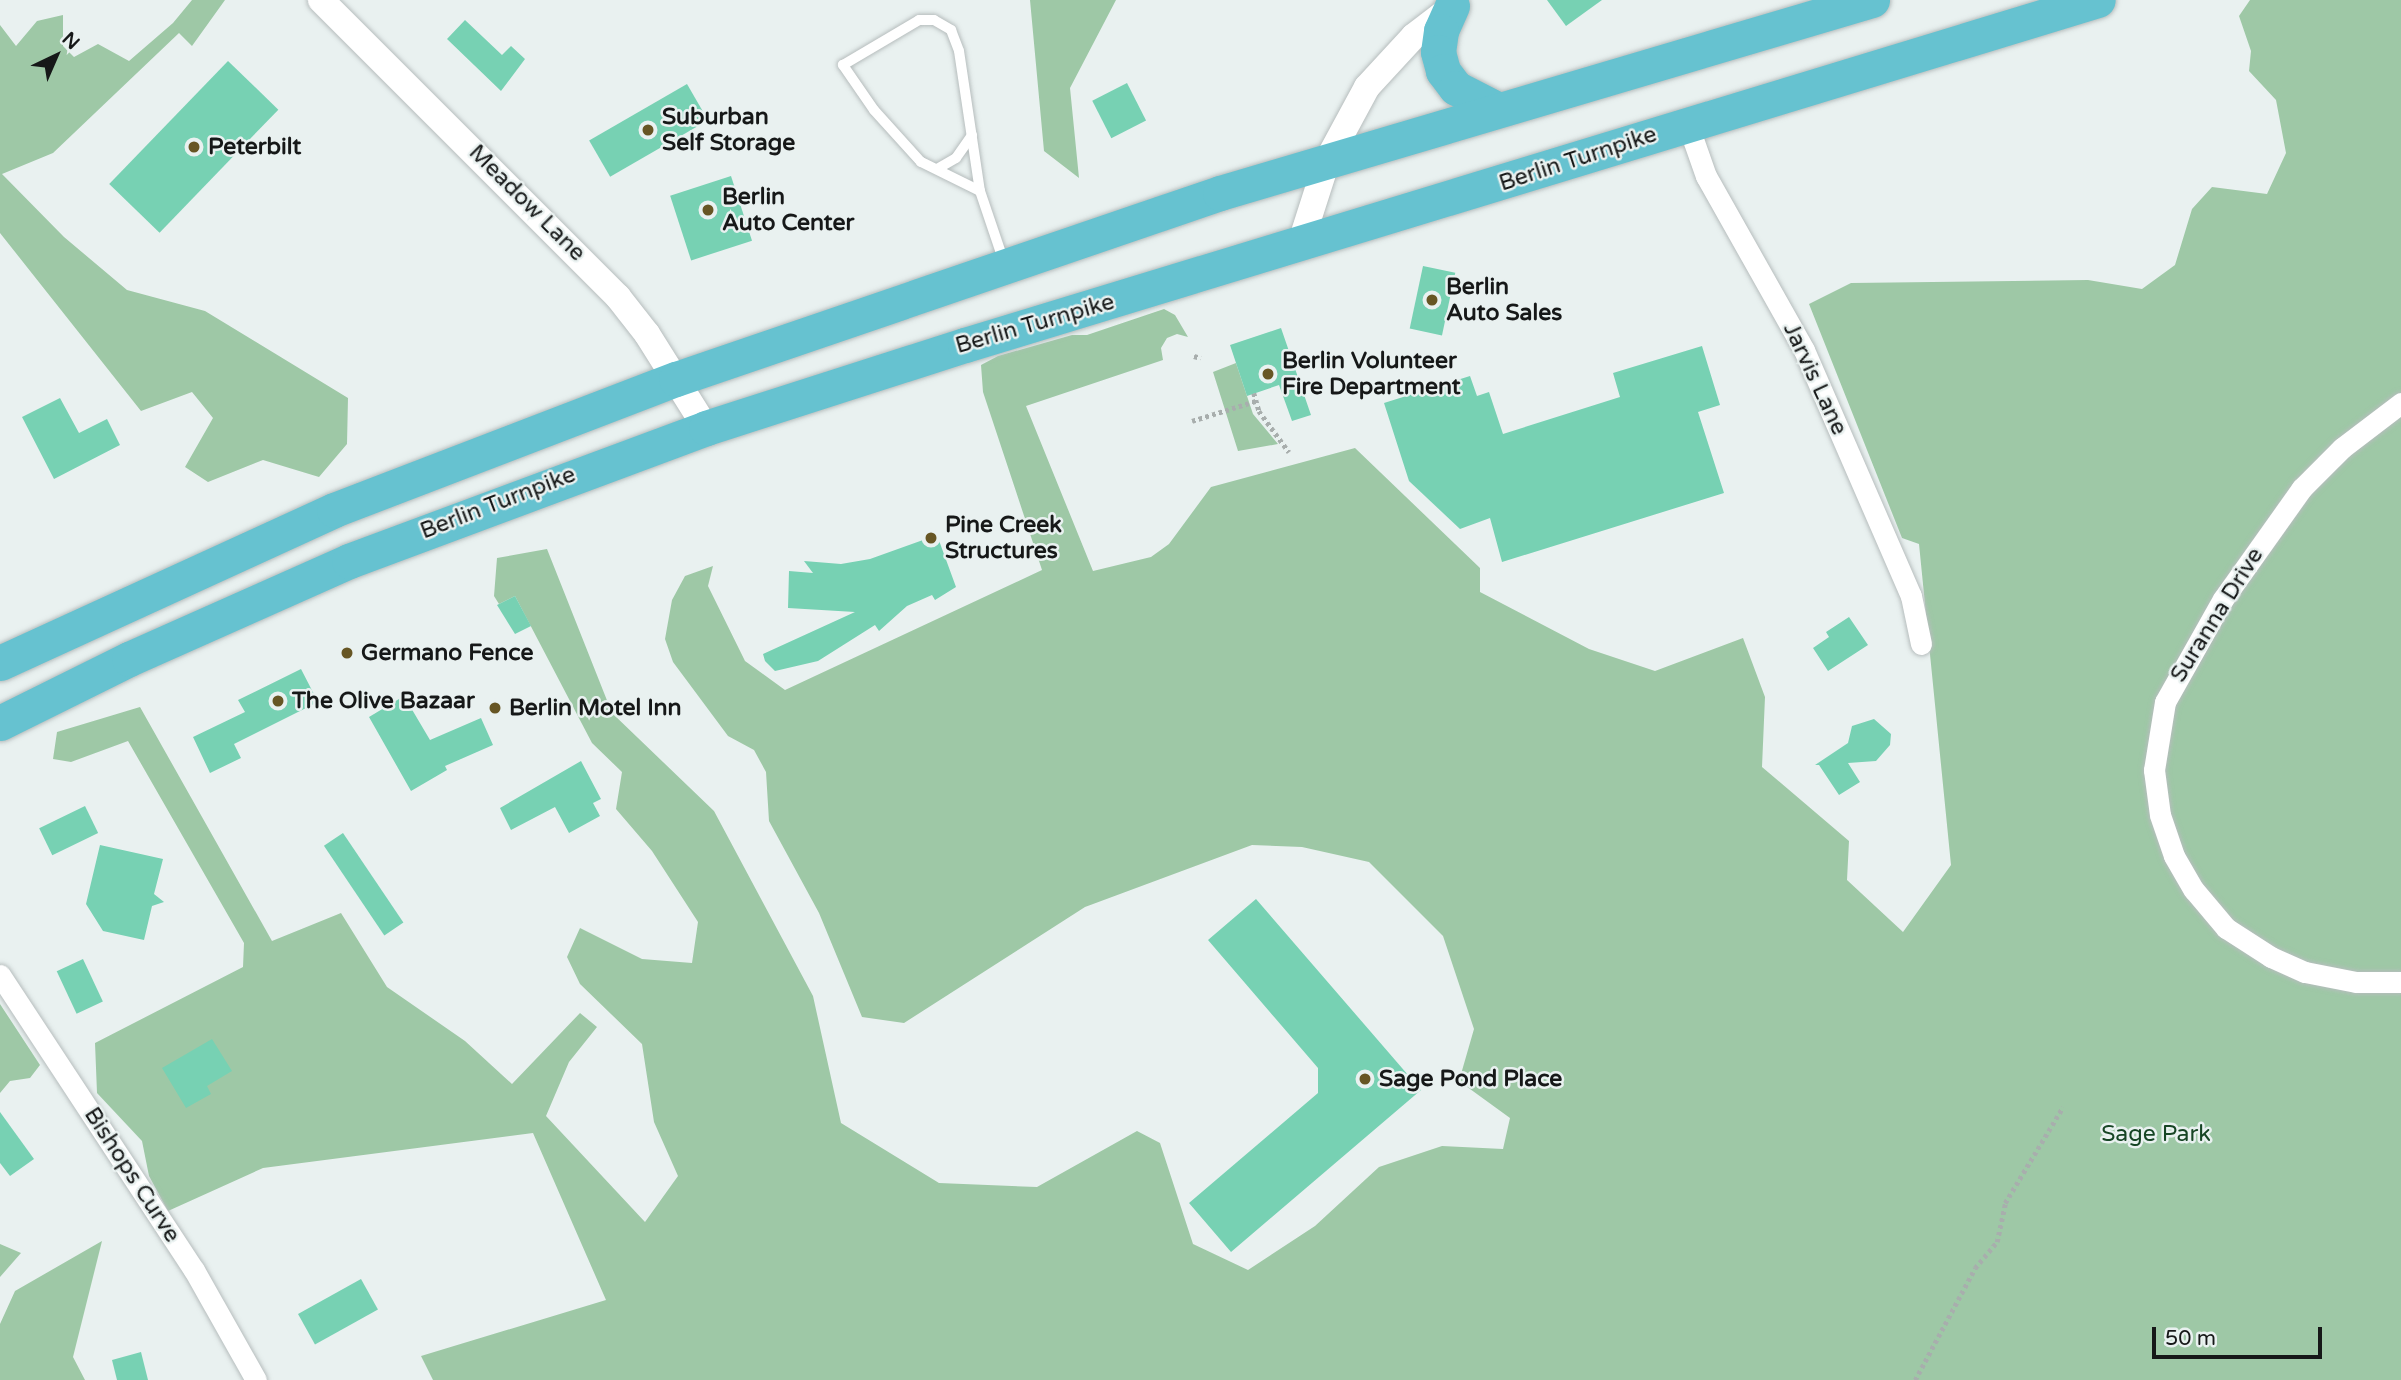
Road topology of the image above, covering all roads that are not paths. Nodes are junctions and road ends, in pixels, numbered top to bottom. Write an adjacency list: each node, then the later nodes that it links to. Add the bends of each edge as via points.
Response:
1 (321, 0): 13 (street, Meadow Lane, via 586,262 647,334)
2 (1872, 0): 5 (highway)
3 (2098, 0): 6 (highway, Berlin Turnpike)
4 (1457, 3): 5 (highway, via 1441,32 1438,52 1443,71 1456,88); 8 (street, via 1414,36 1367,87)
5 (1497, 109): 8 (highway)
6 (1688, 125): 11 (highway, Berlin Turnpike); 16 (street, Jarvis Lane, via 1706,176 1804,350 1911,596)
7 (972, 135): 9 (lane, via 956,158); 9 (lane, via 959,51 951,30 934,20 919,20 843,65 906,147); 10 (lane)
8 (1327, 161): 11 (street); 12 (highway)
9 (937, 169): 10 (lane)
10 (980, 191): 12 (lane)
11 (1300, 245): 15 (highway, Berlin Turnpike)
12 (1005, 264): 13 (highway)
13 (676, 379): 15 (street, Meadow Lane); 17 (highway, via 334,510)
14 (2401, 402): 20 (street, Suranna Drive, via 2342,448 2302,488 2223,599 2165,702 2154,770 2160,815 2174,856 2194,890 2226,928 2305,972 2356,982)
15 (706, 428): 18 (highway, Berlin Turnpike, via 337,566)
16 (1921, 644)
17 (0, 663)
18 (0, 723)
19 (0, 975): 21 (street, Bishops Curve, via 194,1270)
20 (2401, 982)
21 (256, 1380)

